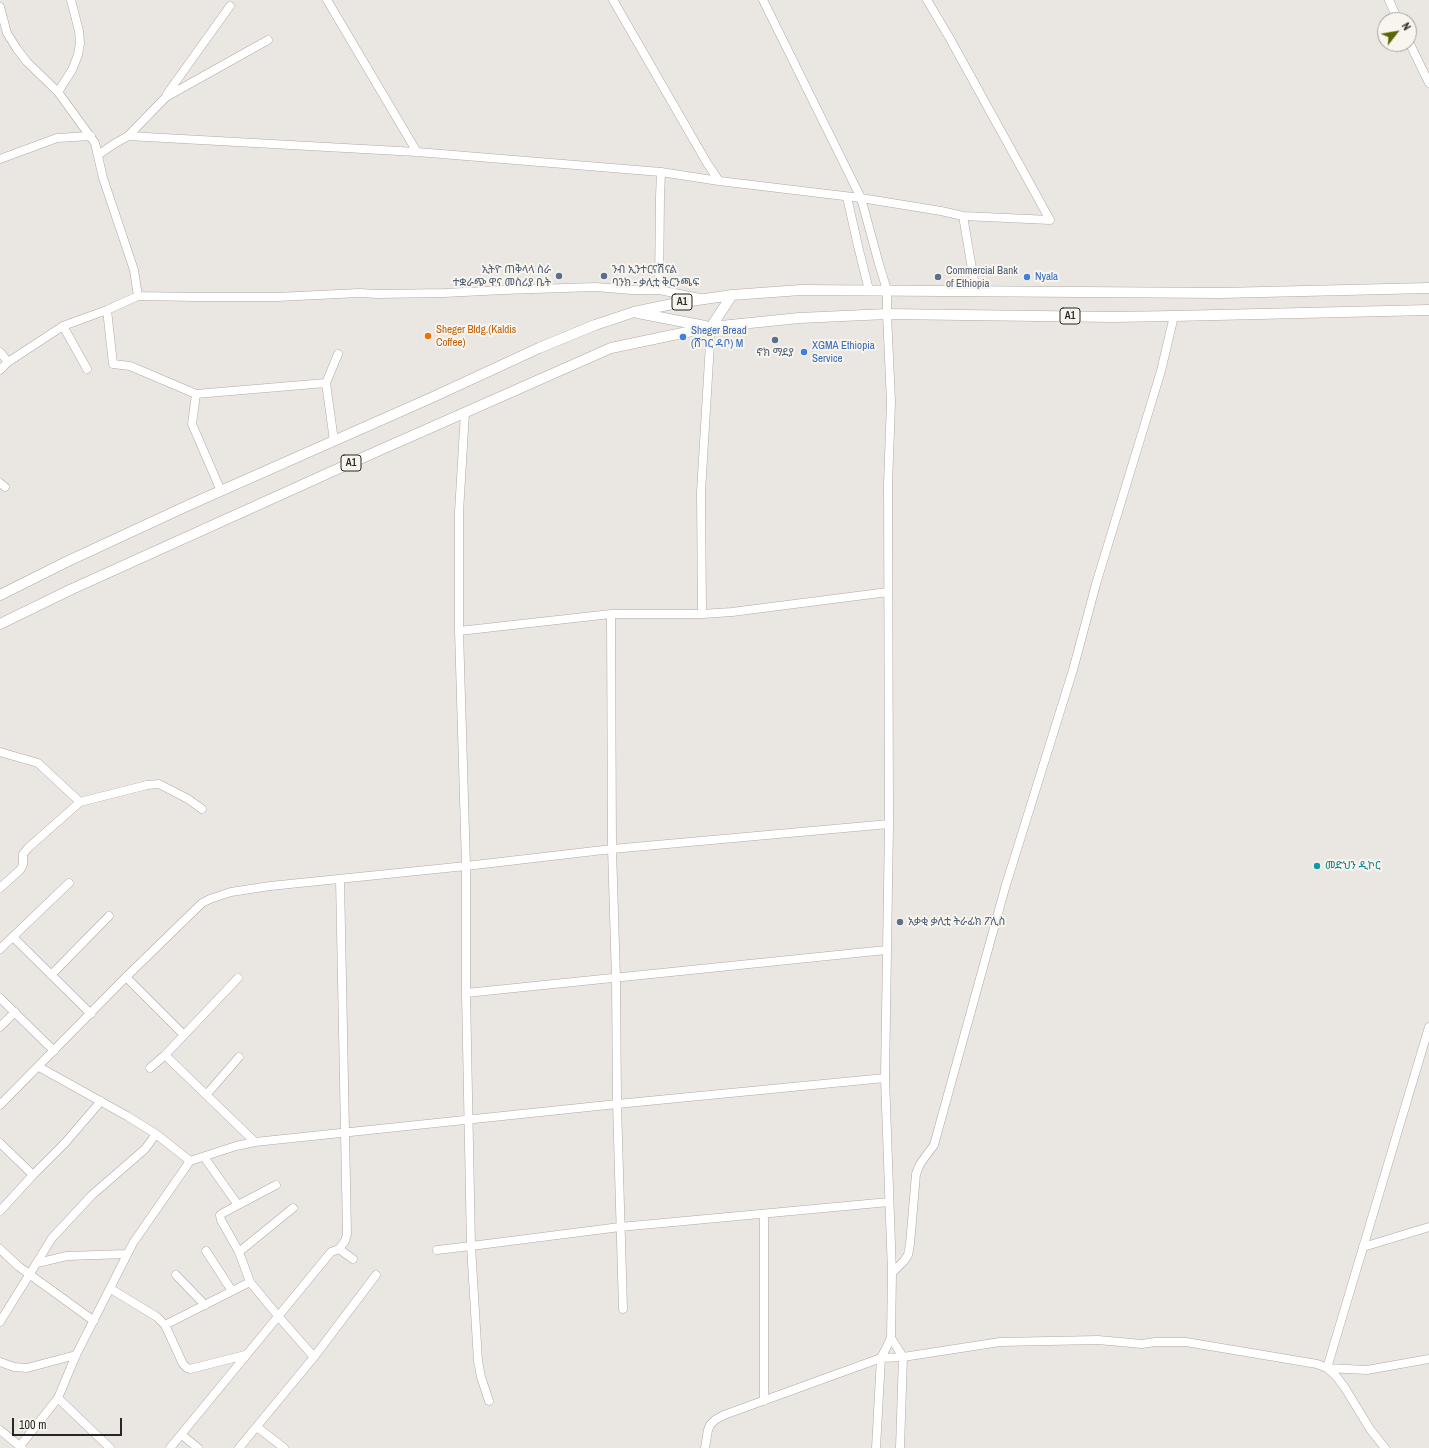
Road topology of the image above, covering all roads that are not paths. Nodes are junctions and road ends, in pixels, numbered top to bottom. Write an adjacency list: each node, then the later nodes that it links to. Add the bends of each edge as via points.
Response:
1 (71, 0): 13 (street, via 80,43 72,70)
2 (327, 0): 17 (street)
3 (613, 0): 21 (street)
4 (763, 0): 23 (street)
5 (927, 0): 24 (street, via 1050,220)
6 (1389, 0): 9 (street)
7 (230, 6): 14 (street)
8 (0, 7): 13 (street, via 7,33 27,62)
9 (1394, 12)
10 (268, 40): 14 (street)
11 (1414, 52): 12 (street)
12 (1429, 83)
13 (58, 92): 15 (street)
14 (166, 96): 16 (street)
15 (91, 136): 18 (street); 19 (street, via 58,138)
16 (128, 136): 17 (street); 18 (street)
17 (417, 152): 20 (street)
18 (98, 155): 31 (street, via 103,178 134,270)
19 (0, 159)
20 (661, 172): 21 (street); 26 (street)
21 (719, 181): 22 (street)
22 (847, 197): 23 (street); 27 (street)
23 (861, 198): 24 (street); 28 (street)
24 (962, 216): 29 (street)
25 (1429, 288): 29 (main road, A1, via 1221,293)
26 (659, 290): 31 (street, via 595,287 277,297); 32 (street)
27 (870, 290): 28 (main road, A1); 30 (main road, A1, via 801,290)
28 (887, 290): 29 (main road, A1); 36 (street)
29 (976, 292)
30 (732, 295): 32 (main road, A1); 39 (main road)
31 (138, 296): 33 (street)
32 (705, 299): 35 (main road, A1, via 677,302)
33 (107, 310): 38 (street); 46 (street, via 113,364 130,366)
34 (1429, 310): 37 (main road, A1)
35 (634, 312): 39 (main road, A1); 48 (main road, A1, via 539,348)
36 (887, 314): 37 (main road, A1); 39 (main road, A1, via 799,318); 50 (street, via 891,402)
37 (1174, 316): 116 (street, via 1161,371 1096,584 1073,670 1005,888 934,1145 916,1174 908,1255)
38 (63, 326): 42 (street); 43 (street)
39 (711, 327): 47 (main road, A1, via 611,348); 53 (street, via 701,492)
40 (0, 352): 42 (street)
41 (338, 354): 45 (street)
42 (8, 362): 44 (street)
43 (87, 369)
44 (0, 370)
45 (326, 383): 46 (street); 48 (street)
46 (196, 394): 49 (street, via 192,424)
47 (465, 412): 54 (main road, A1); 55 (street, via 459,512)
48 (334, 441): 49 (main road, A1)
49 (221, 491): 51 (main road, A1)
50 (888, 592): 53 (street); 59 (street)
51 (0, 595)
52 (611, 614): 53 (street); 55 (street); 60 (street)
53 (702, 614)
54 (0, 624)
55 (459, 631): 61 (street)
56 (0, 752): 57 (street, via 38,763)
57 (80, 802): 58 (street, via 159,784); 64 (street, via 28,848 23,854 23,865 20,870)
58 (202, 809)
59 (889, 824): 60 (street); 68 (street)
60 (612, 849): 61 (street); 72 (street)
61 (466, 866): 62 (street); 73 (street)
62 (340, 879): 70 (street, via 231,892 210,899 202,903); 91 (street)
63 (69, 883): 66 (street)
64 (0, 888)
65 (109, 916): 69 (street)
66 (13, 937): 67 (street); 69 (street)
67 (0, 949)
68 (886, 950): 72 (street); 85 (street)
69 (51, 975): 76 (street)
70 (126, 977): 76 (street); 79 (street)
71 (238, 978): 79 (street)
72 (616, 978): 73 (street); 88 (street)
73 (466, 993): 90 (street)
74 (0, 998): 75 (street)
75 (15, 1012): 77 (street); 80 (street)
76 (91, 1014): 80 (street)
77 (0, 1027)
78 (1429, 1027): 107 (street)
79 (184, 1035): 81 (street)
80 (54, 1051): 83 (street)
81 (165, 1055): 84 (street); 86 (street)
82 (239, 1057): 86 (street)
83 (39, 1066): 87 (street); 89 (street)
84 (150, 1068)
85 (885, 1078): 88 (street); 99 (street)
86 (207, 1094): 93 (street)
87 (101, 1101): 92 (street); 97 (street, via 65,1143)
88 (617, 1104): 90 (street); 104 (street)
89 (0, 1105)
90 (468, 1120): 91 (street); 106 (street)
91 (345, 1132): 93 (street); 108 (street, via 346,1234 345,1241)
92 (156, 1134): 96 (street); 115 (street, via 134,1160 92,1195 72,1216 52,1238)
93 (255, 1142): 95 (street)
94 (0, 1143): 97 (street)
95 (204, 1157): 96 (street); 100 (street)
96 (190, 1161): 113 (street)
97 (33, 1174): 102 (street)
98 (276, 1185): 100 (street)
99 (889, 1202): 103 (street); 116 (street)
100 (238, 1205): 112 (street, via 220,1215)
101 (293, 1208): 112 (street)
102 (0, 1211)
103 (764, 1215): 104 (street); 141 (street)
104 (620, 1227): 106 (street); 124 (street)
105 (1429, 1227): 107 (street)
106 (471, 1246): 109 (street); 140 (street, via 478,1361)
107 (1363, 1247): 138 (street)
108 (339, 1249): 114 (street); 126 (street, via 331,1252)
109 (437, 1250)
110 (1, 1251): 117 (street)
111 (206, 1251): 122 (street)
112 (239, 1252): 120 (street)
113 (127, 1254): 115 (street, via 67,1256); 121 (street)
114 (353, 1258)
115 (37, 1263): 117 (street)
116 (892, 1273): 130 (street)
117 (30, 1274): 125 (street); 127 (street)
118 (176, 1275): 123 (street)
119 (376, 1275): 133 (street)
120 (250, 1282): 122 (street); 126 (street)
121 (111, 1289): 127 (street); 129 (street, via 151,1312)
122 (232, 1291): 123 (street)
123 (205, 1305): 129 (street)
124 (623, 1309)
125 (2, 1312): 128 (street)
126 (278, 1316): 132 (street); 133 (street)
127 (94, 1321): 131 (street)
128 (0, 1322)
129 (165, 1325): 132 (street, via 183,1364 190,1370)
130 (890, 1338): 134 (street); 135 (street)
131 (76, 1355): 137 (street, via 27,1368); 139 (street)
132 (245, 1356): 144 (street)
133 (314, 1357): 142 (street)
134 (903, 1357): 135 (street); 138 (street, via 1000,1342 1098,1340 1142,1344 1168,1341 1317,1364); 153 (street)
135 (881, 1358): 141 (street); 152 (street)
136 (1429, 1359): 138 (street, via 1367,1370)
137 (0, 1362)
138 (1327, 1368): 154 (street, via 1345,1388)
139 (58, 1398): 145 (street); 146 (street)
140 (489, 1401)
141 (764, 1401): 151 (street, via 715,1420 708,1430)
142 (257, 1427): 149 (street); 150 (street)
143 (0, 1430): 145 (street)
144 (182, 1434): 147 (street); 148 (street)
145 (18, 1446)
146 (110, 1448)
147 (170, 1448)
148 (198, 1448)
149 (239, 1448)
150 (284, 1448)
151 (705, 1448)
152 (876, 1448)
153 (900, 1448)
154 (1385, 1448)

